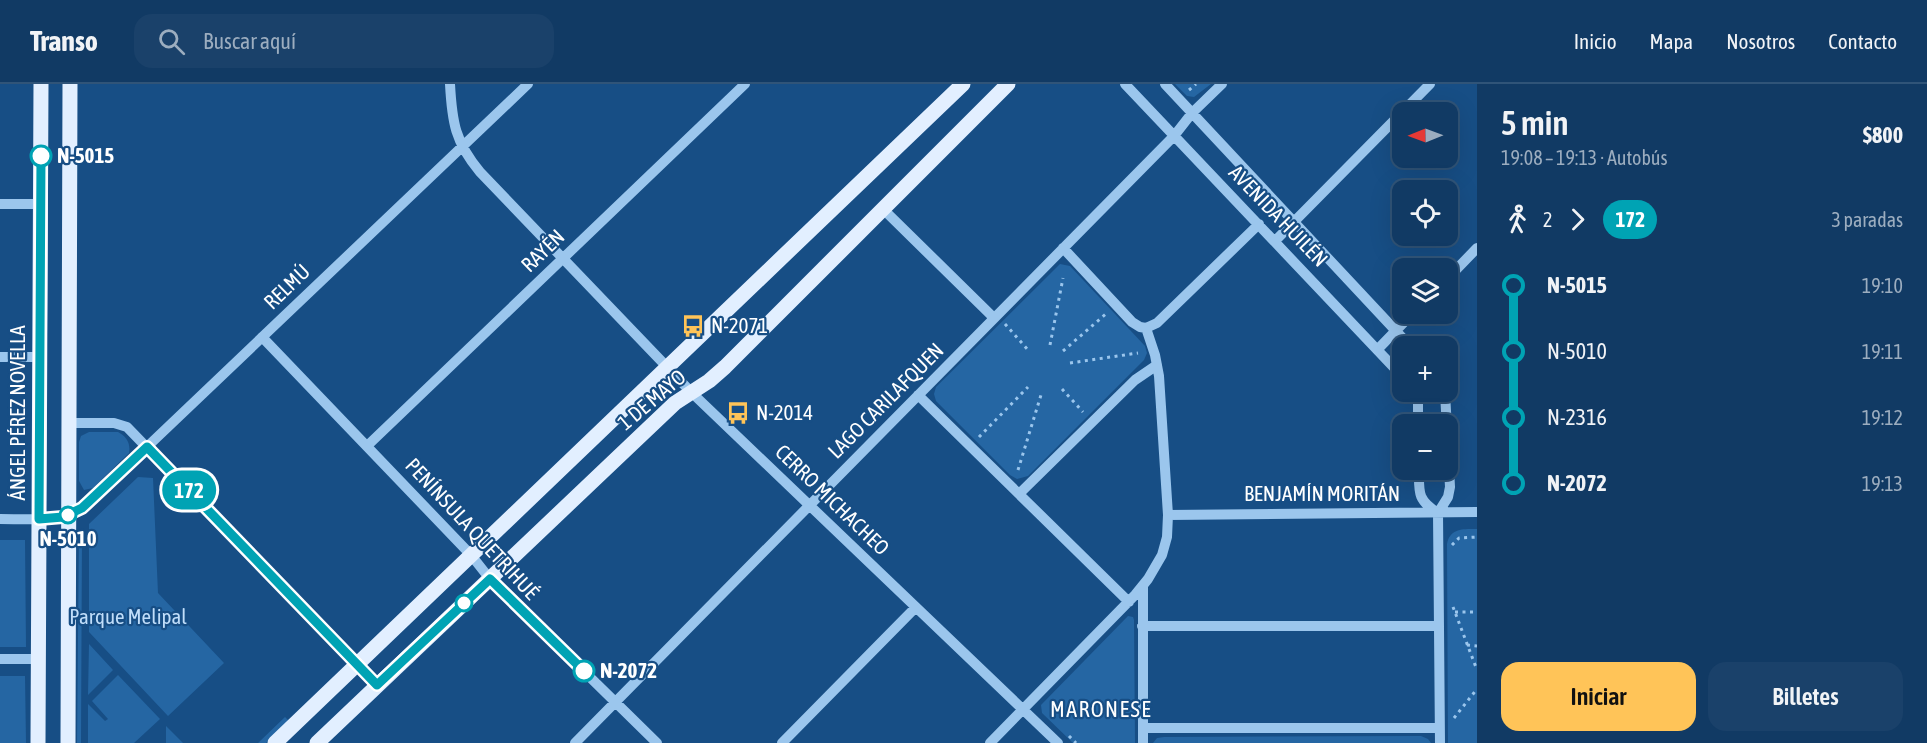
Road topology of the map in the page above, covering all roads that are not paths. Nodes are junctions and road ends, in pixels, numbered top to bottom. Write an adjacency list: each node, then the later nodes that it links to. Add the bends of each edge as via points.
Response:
1 (41, 84): 16 (main road, ÁNGEL PÉREZ NOVELLA)
2 (70, 84): 40 (main road)
3 (450, 84): 14 (street, CERRO MICHACHEO, via 453,124)
4 (528, 84): 14 (street, RELMÚ)
5 (745, 84): 23 (street, RAYÉN)
6 (963, 84): 36 (main road, 1 DE MAYO)
7 (1008, 84): 17 (main road, 1 DE MAYO)
8 (1125, 84): 13 (street, AVENIDA HUILÉN)
9 (1165, 84): 12 (street, AVENIDA HUILÉN)
10 (1222, 84): 12 (street, LAGO CARILAFQUEN)
11 (1430, 84): 18 (street)
12 (1192, 113): 13 (street, LAGO CARILAFQUEN); 18 (street, AVENIDA HUILÉN)
13 (1174, 136): 19 (street, AVENIDA HUILÉN); 21 (street, LAGO CARILAFQUEN)
14 (462, 147): 23 (street, CERRO MICHACHEO, via 480,172); 30 (street, RELMÚ)
15 (0, 204): 16 (street)
16 (41, 204): 33 (main road, ÁNGEL PÉREZ NOVELLA)
17 (883, 209): 25 (street); 37 (main road, 1 DE MAYO, via 725,367)
18 (1294, 222): 20 (street); 28 (street, AVENIDA HUILÉN)
19 (1259, 225): 20 (street, AVENIDA HUILÉN); 27 (street, via 1156,323)
20 (1275, 241): 31 (street, AVENIDA HUILÉN)
21 (1063, 248): 25 (street, LAGO CARILAFQUEN); 27 (street, via 1135,325)
22 (1477, 248): 24 (street)
23 (563, 259): 36 (street, CERRO MICHACHEO); 41 (street, RAYÉN)
24 (1458, 268)
25 (994, 318): 38 (street, LAGO CARILAFQUEN)
26 (1402, 324): 28 (street)
27 (1146, 328): 34 (street)
28 (1395, 331): 29 (street, AVENIDA HUILÉN); 31 (street)
29 (1400, 336)
30 (262, 337): 41 (street, PENÍNSULA QUETRIHUÉ); 42 (street, RELMÚ)
31 (1377, 349): 35 (street, AVENIDA HUILÉN)
32 (0, 357): 33 (street)
33 (40, 357): 51 (main road, ÁNGEL PÉREZ NOVELLA)
34 (1157, 365): 44 (street, via 1135,380); 49 (street)
35 (1392, 365)
36 (667, 367): 37 (street, CERRO MICHACHEO); 52 (main road, 1 DE MAYO)
37 (691, 392): 45 (street, CERRO MICHACHEO); 53 (main road, 1 DE MAYO)
38 (918, 395): 44 (street); 45 (street, LAGO CARILAFQUEN)
39 (1445, 402): 47 (street, via 1449,492)
40 (69, 423): 42 (street, via 120,424); 48 (main road)
41 (367, 446): 52 (street, PENÍNSULA QUETRIHUÉ)
42 (147, 447): 48 (street, RELMÚ, via 87,504); 61 (street)
43 (1420, 480): 47 (street, via 1421,498)
44 (1020, 494): 55 (street)
45 (810, 505): 56 (street, CERRO MICHACHEO); 63 (street, LAGO CARILAFQUEN)
46 (1477, 512): 47 (street, BENJAMÍN MORITÁN)
47 (1438, 513): 49 (street, BENJAMÍN MORITÁN); 58 (street)
48 (69, 515): 51 (street); 68 (main road)
49 (1168, 515): 54 (street, via 1165,547)
50 (0, 519): 51 (street)
51 (39, 519): 60 (main road, ÁNGEL PÉREZ NOVELLA)
52 (471, 555): 53 (street, PENÍNSULA QUETRIHUÉ); 61 (main road, 1 DE MAYO)
53 (490, 579): 62 (main road, 1 DE MAYO); 63 (street, PENÍNSULA QUETRIHUÉ)
54 (1143, 587): 55 (street); 57 (street)
55 (1129, 602): 64 (street)
56 (916, 607): 64 (street, CERRO MICHACHEO); 73 (street)
57 (1143, 626): 58 (street); 65 (street)
58 (1439, 626): 66 (street)
59 (0, 659): 60 (street)
60 (38, 659): 67 (main road, ÁNGEL PÉREZ NOVELLA)
61 (357, 664): 62 (street); 69 (main road, 1 DE MAYO)
62 (377, 685): 70 (main road, 1 DE MAYO)
63 (616, 702): 71 (street, LAGO CARILAFQUEN); 72 (street, PENÍNSULA QUETRIHUÉ)
64 (1023, 710): 74 (street); 75 (street, CERRO MICHACHEO)
65 (1143, 728): 66 (street); 76 (street)
66 (1439, 728): 77 (street)
67 (38, 743)
68 (68, 743)
69 (275, 743)
70 (316, 743)
71 (575, 743)
72 (657, 743)
73 (782, 743)
74 (990, 743)
75 (1058, 743)
76 (1143, 743)
77 (1440, 743)

